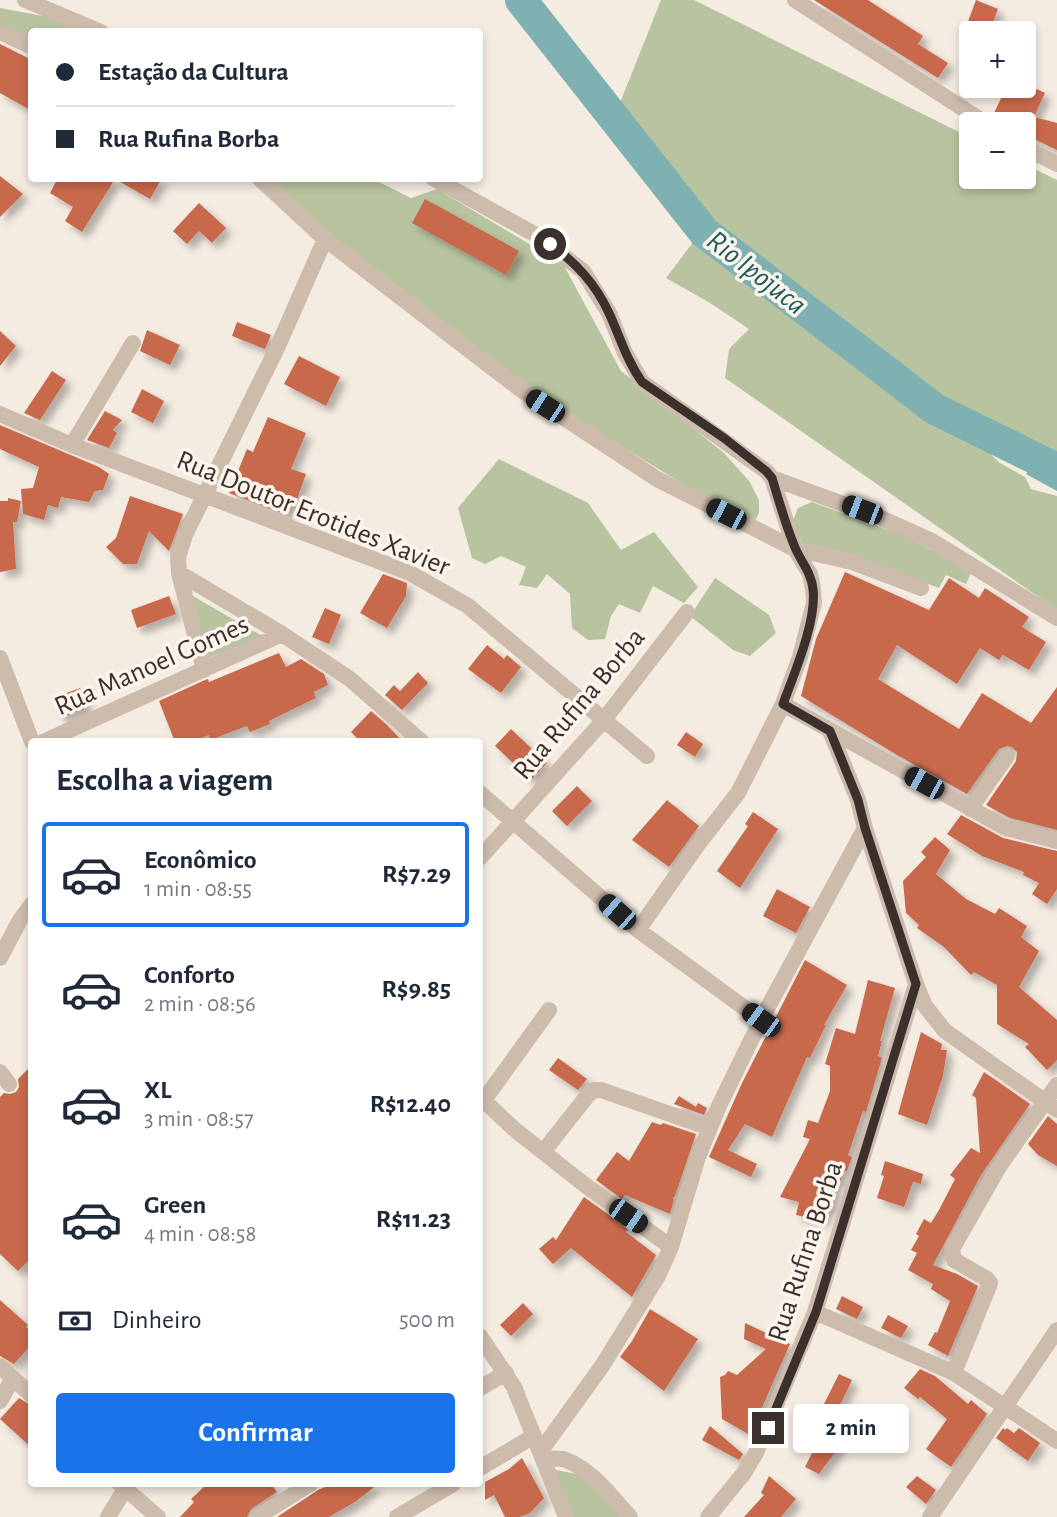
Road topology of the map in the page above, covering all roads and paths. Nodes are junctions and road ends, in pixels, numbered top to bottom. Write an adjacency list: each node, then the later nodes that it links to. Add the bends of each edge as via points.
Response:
1 (24, 0): 3 (street)
2 (795, 0): 6 (street)
3 (92, 28)
4 (0, 32): 5 (street)
5 (28, 45)
6 (968, 112)
7 (1036, 153): 8 (street)
8 (1057, 164)
9 (263, 182): 11 (street)
10 (440, 182): 15 (street, via 537,235 583,271 642,382 724,438)
11 (325, 239): 16 (street); 17 (street, via 523,391 657,479)
12 (133, 343): 14 (street)
13 (0, 414): 14 (street, Rua Doutor Erotides Xavier)
14 (72, 445): 16 (street, Rua Doutor Erotides Xavier)
15 (772, 478): 17 (street); 21 (street, via 932,541)
16 (204, 495): 18 (street, via 185,535); 26 (street, Rua Doutor Erotides Xavier, via 410,573 443,590)
17 (795, 549): 19 (street, via 852,562); 25 (street, via 810,574 814,603)
18 (179, 573): 22 (street); 24 (street)
19 (921, 588)
20 (687, 612): 26 (street, Rua Rufina Borba)
21 (1057, 618)
22 (282, 634): 24 (street, Rua Manoel Gomes); 30 (street, via 350,678)
23 (0, 660): 28 (street)
24 (204, 670): 29 (street, Rua Manoel Gomes)
25 (783, 704): 27 (street); 40 (street, via 738,793)
26 (603, 720): 31 (street, Rua Doutor Erotides Xavier); 35 (street, Rua Rufina Borba)
27 (830, 731): 34 (street); 36 (street)
28 (30, 738)
29 (52, 738)
30 (418, 738)
31 (647, 756)
32 (1007, 756): 34 (street)
33 (483, 796): 35 (street)
34 (970, 809): 37 (street, via 1006,828)
35 (512, 821): 38 (street, Rua Rufina Borba); 40 (street)
36 (865, 828): 42 (street); 44 (street)
37 (1057, 841)
38 (483, 855)
39 (28, 909): 41 (street)
40 (638, 930): 44 (street)
41 (0, 958)
42 (916, 984): 48 (street, via 925,1006 945,1031); 52 (street, Rua Rufina Borba)
43 (549, 1010): 46 (street)
44 (761, 1020): 49 (street)
45 (1057, 1085): 48 (street)
46 (483, 1098)
47 (483, 1100): 50 (street)
48 (1051, 1105): 57 (street, via 1000,1165 953,1250 954,1260 990,1283)
49 (710, 1128): 50 (street, via 594,1090); 51 (street)
50 (543, 1152): 51 (street)
51 (671, 1247): 65 (street, via 658,1276)
52 (816, 1312): 57 (street); 73 (street, Rua Rufina Borba, via 756,1454)
53 (1057, 1330): 62 (street)
54 (483, 1340): 56 (street)
55 (0, 1366): 58 (street)
56 (506, 1373): 59 (street); 63 (street)
57 (954, 1373): 62 (street)
58 (13, 1378): 60 (street); 61 (street)
59 (483, 1386)
60 (28, 1392)
61 (0, 1401)
62 (1006, 1406): 64 (street); 80 (street)
63 (534, 1436): 65 (street); 66 (street)
64 (1057, 1441)
65 (542, 1455): 78 (street); 79 (street, via 564,1458 580,1467)
66 (483, 1466)
67 (122, 1487): 74 (street)
68 (123, 1487): 75 (street)
69 (279, 1487): 72 (street)
70 (305, 1487): 72 (street)
71 (448, 1487): 77 (street)
72 (286, 1499): 76 (street)
73 (710, 1516)
74 (108, 1517)
75 (158, 1517)
76 (257, 1517)
77 (397, 1517)
78 (566, 1517)
79 (630, 1517)
80 (930, 1517)

